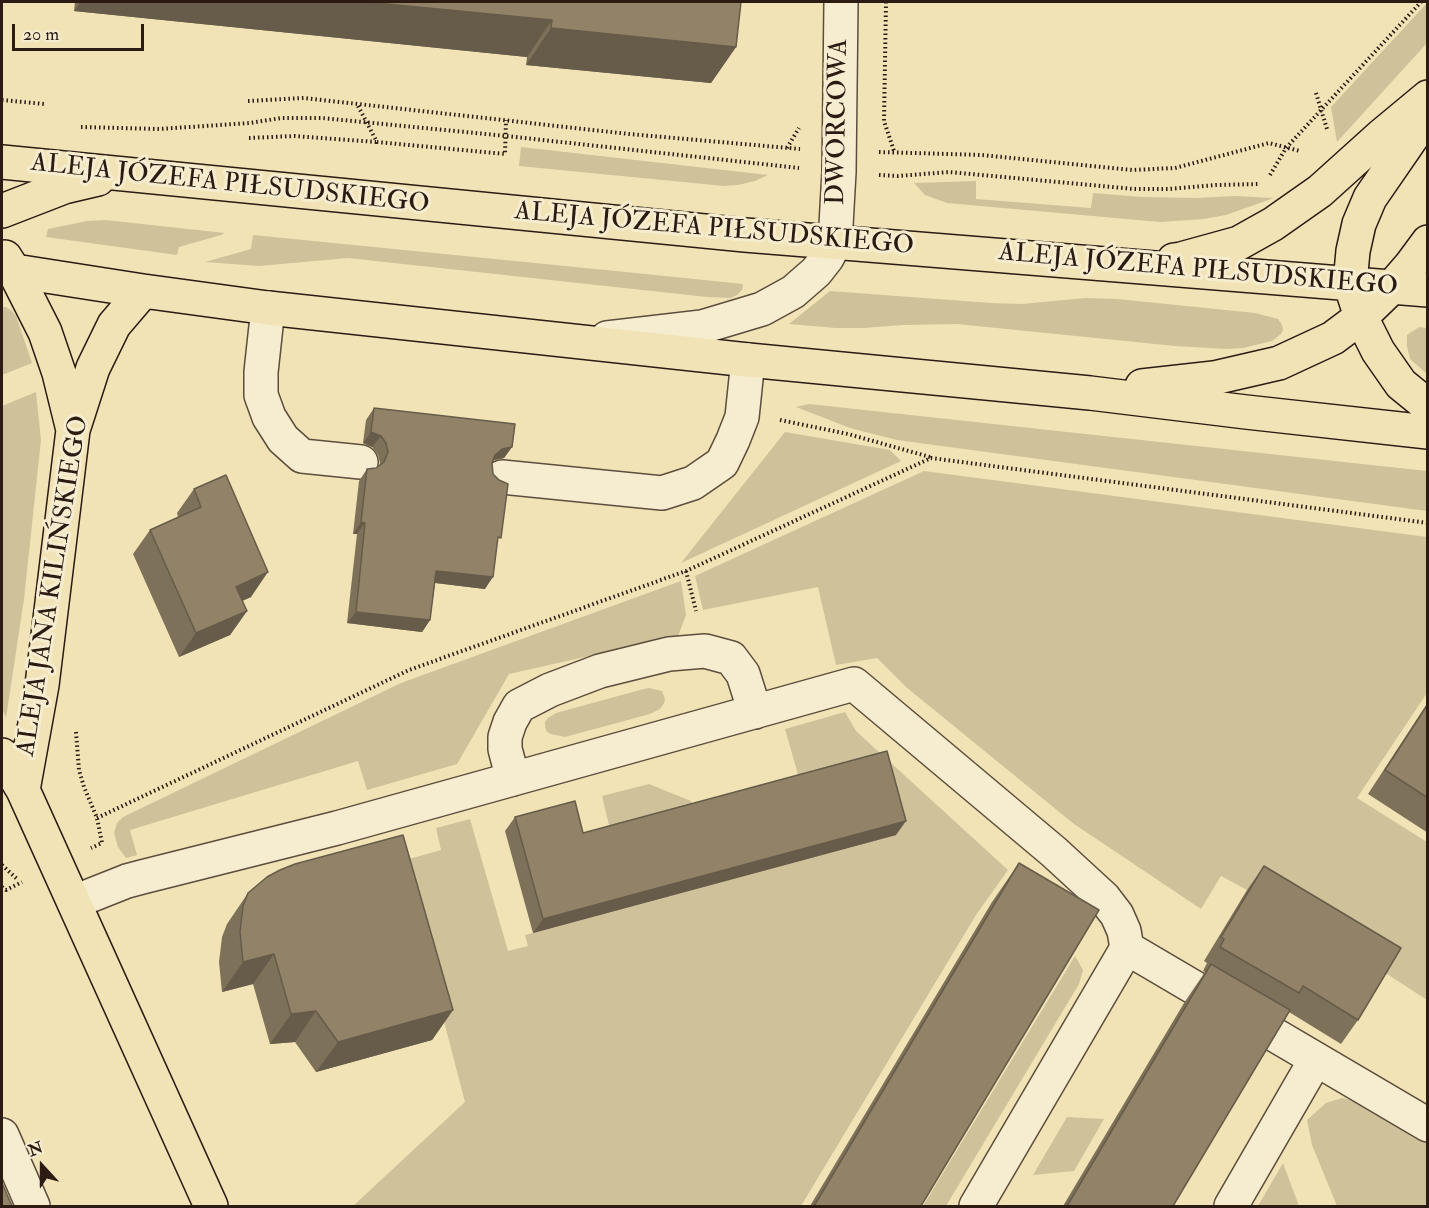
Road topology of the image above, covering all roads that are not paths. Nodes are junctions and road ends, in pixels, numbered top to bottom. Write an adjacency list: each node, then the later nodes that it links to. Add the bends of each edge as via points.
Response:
1 (841, 2): 8 (street, DWORCOWA)
2 (1428, 98): 10 (main road, via 1320,191 1239,243 1181,260)
3 (1428, 114): 11 (main road, via 1370,198 1359,224)
4 (2, 162): 5 (main road, ALEJA JÓZEFA PIŁSUDSKIEGO)
5 (120, 174): 6 (main road, via 64,187); 8 (main road, ALEJA JÓZEFA PIŁSUDSKIEGO)
6 (2, 211)
7 (1428, 242): 12 (main road)
8 (835, 243): 10 (main road, ALEJA JÓZEFA PIŁSUDSKIEGO); 17 (street, via 816,272 793,292 762,309 702,327)
9 (6, 264): 14 (main road); 21 (main road, via 45,332)
10 (1119, 264): 11 (main road, ALEJA JÓZEFA PIŁSUDSKIEGO)
11 (1350, 283): 12 (main road, ALEJA JÓZEFA PIŁSUDSKIEGO); 16 (main road)
12 (1392, 287): 13 (main road, ALEJA JÓZEFA PIŁSUDSKIEGO); 16 (main road)
13 (1428, 290)
14 (143, 291): 15 (main road); 21 (main road, ALEJA JANA KILIŃSKIEGO, via 114,325 93,368)
15 (268, 308): 17 (main road); 23 (street, via 261,395 269,417 283,439 302,456)
16 (1361, 317): 19 (main road, via 1333,338 1279,363 1214,378); 20 (main road, via 1401,384)
17 (572, 342): 18 (main road)
18 (748, 360): 19 (main road); 24 (street, via 742,417 733,440 722,463 693,483 662,493)
19 (1090, 393): 22 (main road)
20 (1428, 406)
21 (73, 430): 28 (main road, ALEJA JANA KILIŃSKIEGO, via 42,685)
22 (1428, 432)
23 (361, 462)
24 (502, 477)
25 (755, 712): 27 (street); 27 (street, via 743,674 731,658 705,651 669,654 600,671 519,706 505,737); 30 (street, via 855,684 1104,898 1117,915)
26 (2, 755): 28 (main road, ALEJA JANA KILIŃSKIEGO)
27 (513, 779): 29 (street, via 134,879)
28 (12, 793): 29 (main road, ALEJA JANA KILIŃSKIEGO)
29 (74, 902): 35 (main road, ALEJA JANA KILIŃSKIEGO)
30 (1127, 948): 31 (street); 36 (street)
31 (1316, 1059): 32 (street); 37 (street)
32 (1428, 1125)
33 (2, 1136): 34 (street)
34 (33, 1206)
35 (211, 1206)
36 (976, 1206)
37 (1231, 1206)

